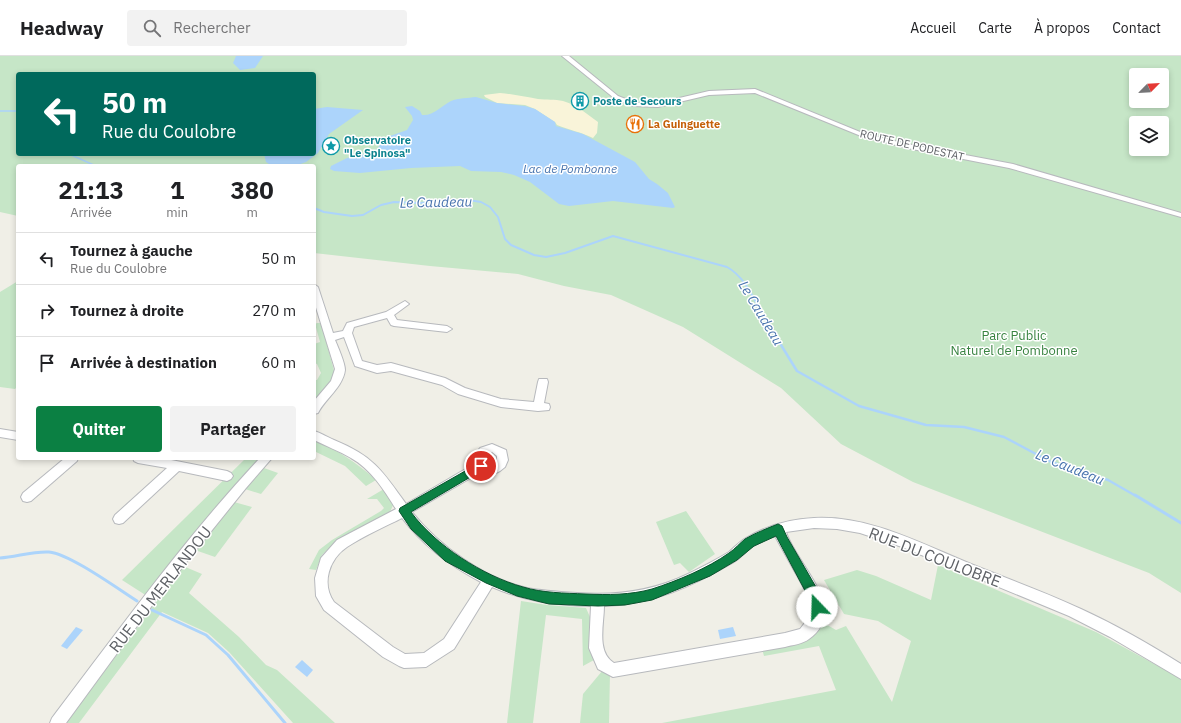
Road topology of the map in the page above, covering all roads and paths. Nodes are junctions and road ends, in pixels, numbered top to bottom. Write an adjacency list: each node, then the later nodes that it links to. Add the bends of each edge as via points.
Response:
1 (565, 56): 2 (street, ROUTE DE PODESTAT, via 616,97 635,105 658,105 709,93 755,91 863,135 1010,166)
2 (1181, 215)
3 (316, 294): 8 (street)
4 (405, 304): 5 (street)
5 (389, 314): 6 (street, via 394,323); 7 (street, via 350,325)
6 (447, 329)
7 (347, 333): 8 (street); 9 (street, via 358,364 377,370 391,367 445,382 462,391 501,403 541,407)
8 (329, 338): 10 (street, via 340,369 332,389)
9 (543, 382)
10 (316, 406)
11 (0, 433): 12 (street)
12 (16, 436)
13 (316, 436): 21 (street, RUE DU COULOBRE, via 345,448 362,460 383,478)
14 (71, 460): 20 (street)
15 (148, 460): 17 (street)
16 (265, 460): 27 (street, RUE DU MERLANDOU, via 156,592)
17 (177, 466): 19 (street); 22 (street)
18 (481, 466): 21 (street)
19 (227, 476)
20 (27, 496)
21 (404, 511): 24 (street, RUE DU COULOBRE, via 415,526 449,558); 24 (street, via 341,544 325,562 321,578 322,596 335,610 388,652 404,661 426,660 449,644)
22 (119, 519)
23 (778, 529): 25 (street, RUE DU COULOBRE, via 750,542 733,557 680,584 652,594); 25 (street, via 816,598 818,616 804,635 613,670 603,664 596,648); 26 (street, RUE DU COULOBRE, via 803,524 827,524 860,528 892,537 1075,612 1145,649)
24 (490, 579): 25 (street, RUE DU COULOBRE, via 521,592 549,598)
25 (598, 600)
26 (1181, 672)
27 (57, 723)

